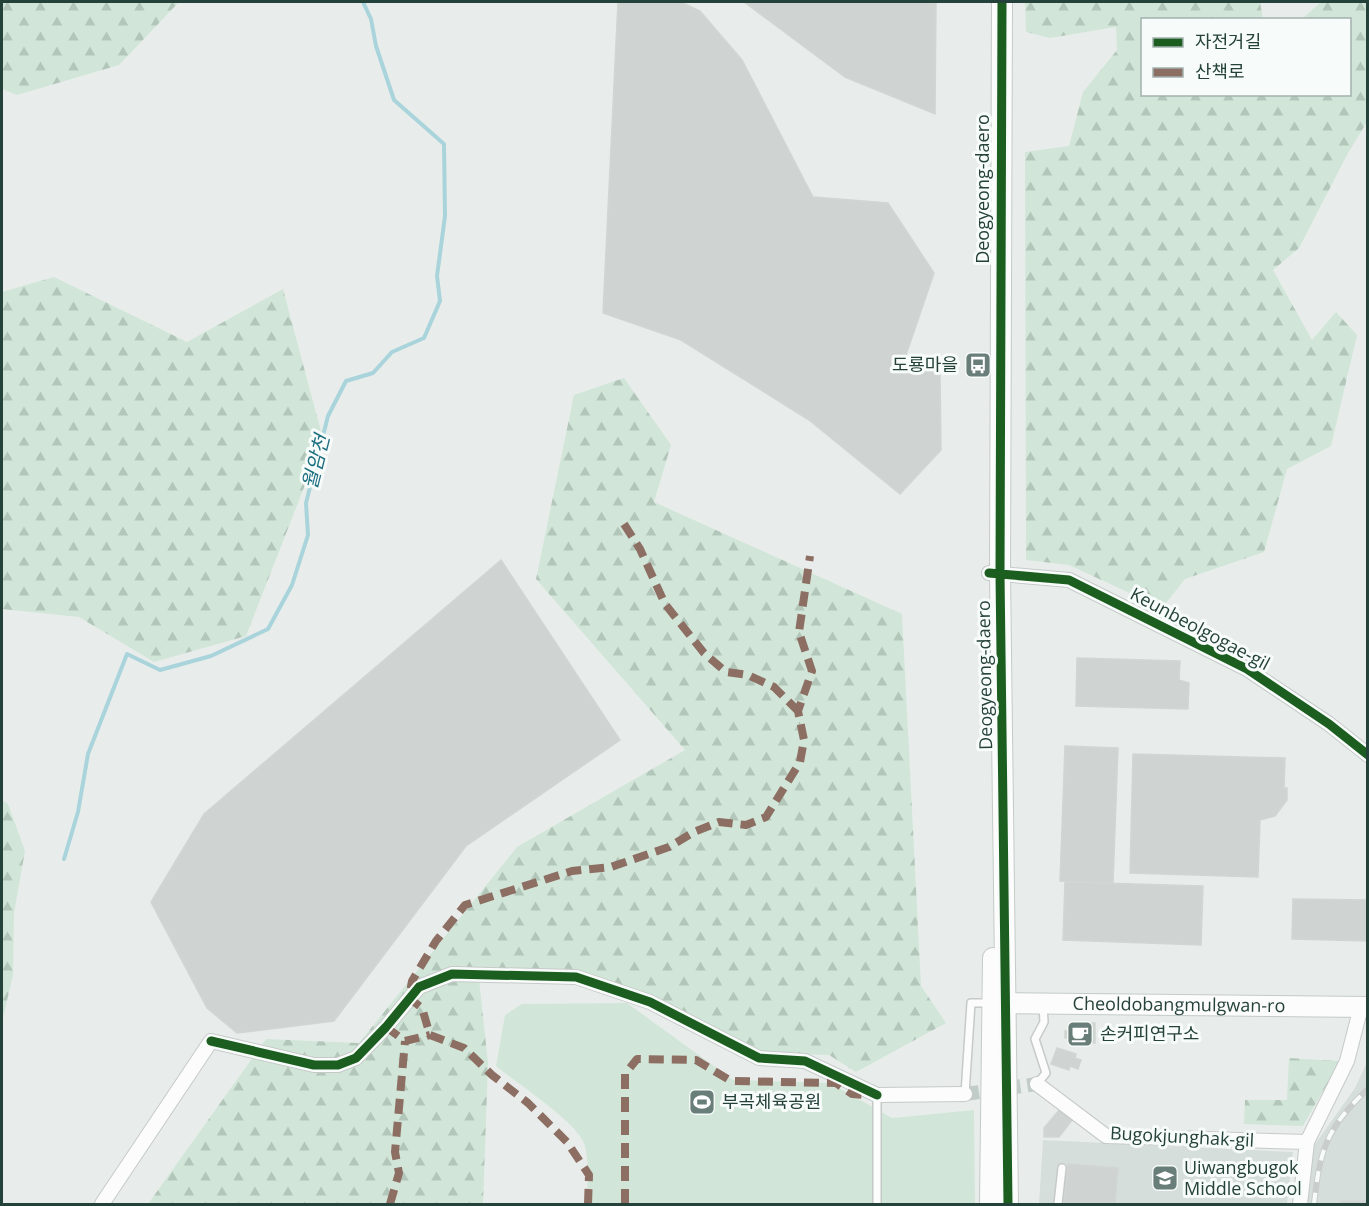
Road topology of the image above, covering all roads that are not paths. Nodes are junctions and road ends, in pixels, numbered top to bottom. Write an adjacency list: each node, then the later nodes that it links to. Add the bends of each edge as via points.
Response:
1 (989, 2): 3 (street, Deogyeong-daero)
2 (1002, 2): 3 (street, Deogyeong-daero)
3 (994, 574): 4 (street, Keunbeolgogae-gil, via 1069,580 1247,669); 5 (street, Deogyeong-daero)
4 (1368, 755)
5 (999, 1003): 6 (street, Cheoldobangmulgwan-ro); 9 (lane, via 971,1003); 15 (street, Deogyeong-daero); 16 (street, Deogyeong-daero)
6 (1043, 1003): 7 (street, Cheoldobangmulgwan-ro); 8 (lane, via 1044,1023 1035,1039 1046,1073)
7 (1364, 1007): 11 (street, via 1347,1061)
8 (1037, 1084): 11 (street, Bugokjunghak-gil, via 1106,1136)
9 (965, 1094): 10 (street)
10 (877, 1095): 13 (street, via 805,1061 759,1058 650,1002 576,977 452,974 419,987 356,1058 338,1065 314,1065 211,1041); 14 (lane)
11 (1307, 1142): 18 (street)
12 (1062, 1168): 17 (lane)
13 (102, 1204)
14 (877, 1204)
15 (990, 1204)
16 (1008, 1204)
17 (1058, 1204)
18 (1300, 1204)

